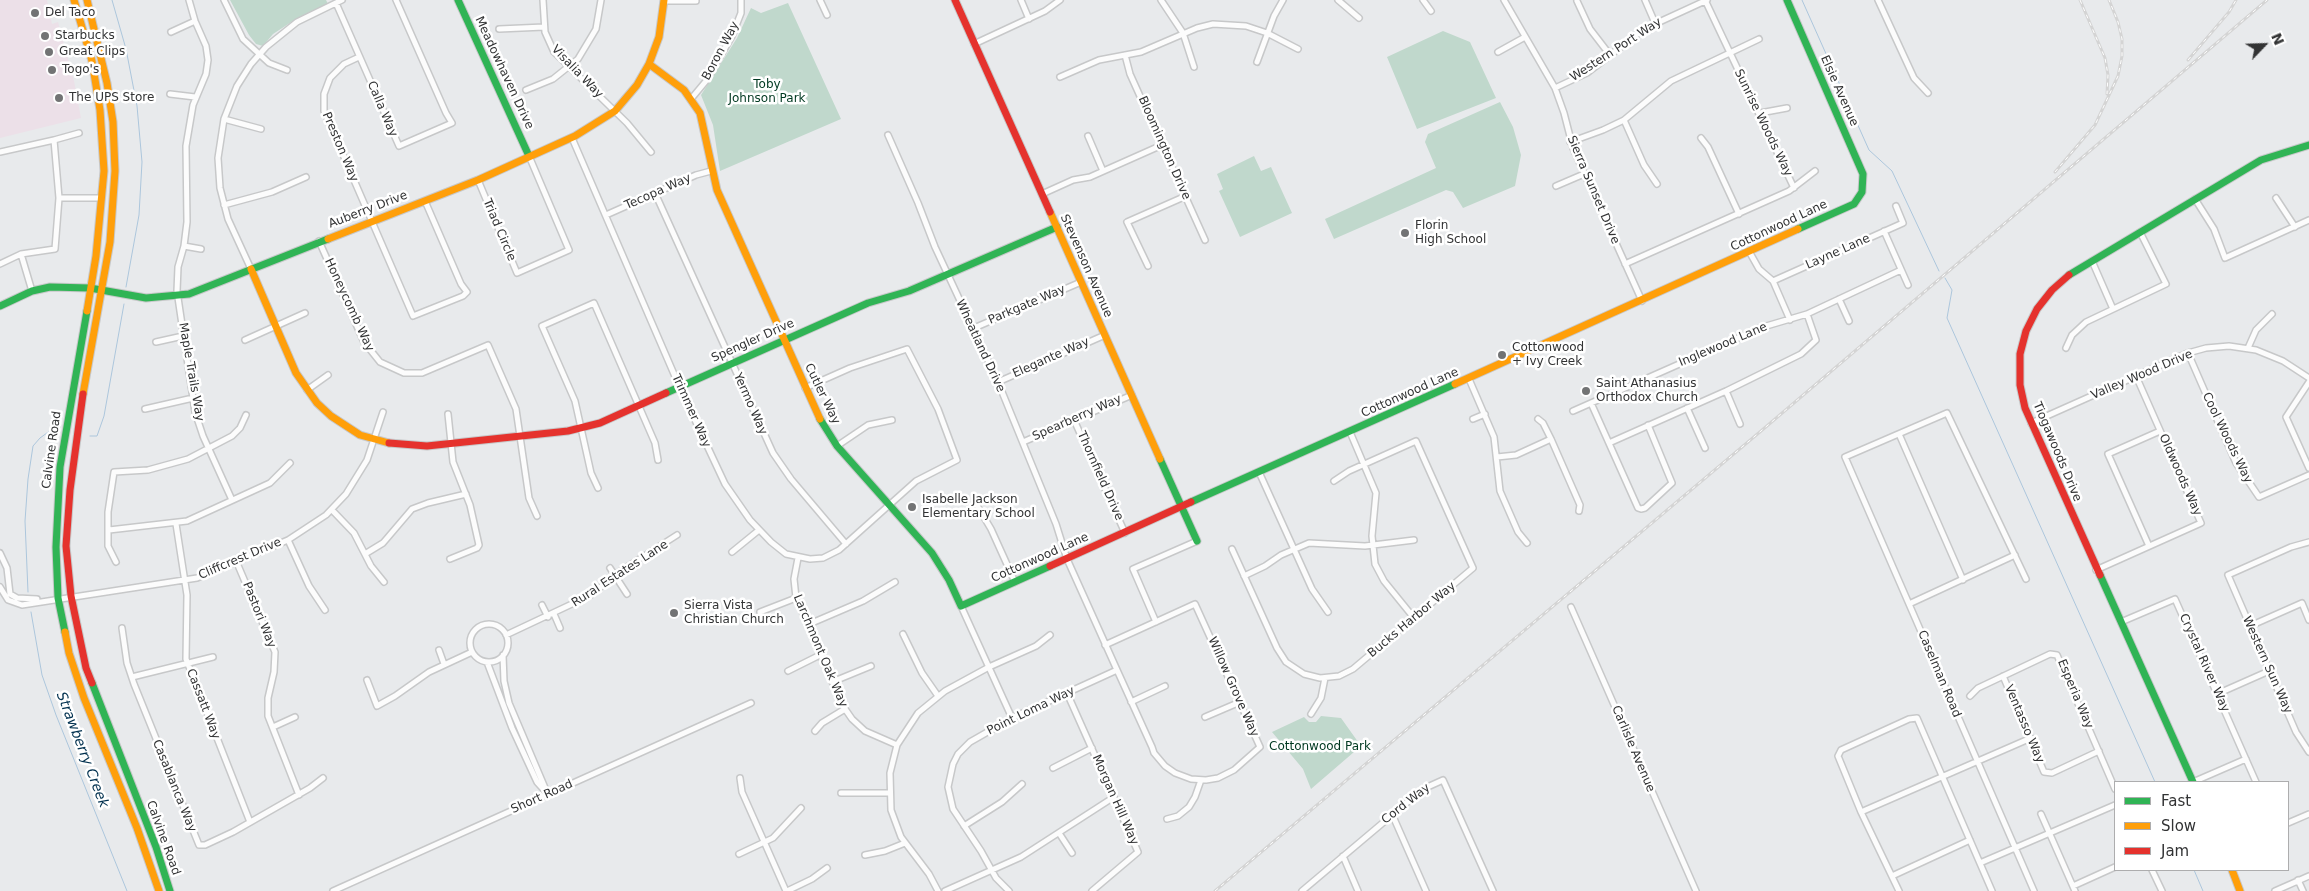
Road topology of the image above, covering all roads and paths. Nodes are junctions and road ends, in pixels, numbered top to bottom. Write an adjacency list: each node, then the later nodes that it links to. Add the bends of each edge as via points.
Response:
1 (74, 0): 93 (street, Calvine Road, via 92,61 100,110 104,171)
2 (87, 0): 124 (street, Calvine Road, via 113,122 114,194)
3 (189, 0): 32 (street, Maple Trails Way)
4 (224, 0): 45 (street, via 243,39)
5 (342, 0): 27 (street)
6 (396, 0): 48 (street, Calla Way, via 452,123 399,146)
7 (458, 0): 78 (street, Meadowhaven Drive)
8 (543, 0): 34 (street, Visalia Way)
9 (602, 0): 52 (street, via 590,42)
10 (664, 0): 26 (street); 50 (street, Auberry Drive, via 659,37)
11 (741, 0): 60 (street, Boron Way, via 741,13 732,36 706,81)
12 (820, 0): 29 (street)
13 (955, 0): 41 (street, Stevenson Avenue)
14 (1021, 0): 31 (street)
15 (1060, 0): 31 (street)
16 (1161, 0): 38 (street)
17 (1283, 0): 37 (street)
18 (1338, 0): 30 (street)
19 (1423, 0): 28 (street)
20 (1504, 0): 39 (street, Sierra Sunset Drive)
21 (1645, 0): 33 (street)
22 (1706, 0): 33 (street, Western Port Way); 44 (street, Sunrise Woods Way)
23 (1788, 0): 88 (street, Elsie Avenue, via 1861,166 1864,174)
24 (1878, 0): 57 (street, via 1914,78)
25 (1577, 1): 47 (street, via 1590,29)
26 (696, 2)
27 (336, 3): 45 (street, via 284,31); 48 (street, Calla Way)
28 (1431, 11)
29 (827, 15)
30 (1359, 18)
31 (1029, 19): 41 (street)
32 (195, 21): 36 (street); 59 (street, Maple Trails Way, via 204,40 208,60)
33 (1655, 23): 47 (street, Western Port Way)
34 (544, 27): 35 (street); 52 (street, Visalia Way, via 551,47)
35 (499, 29)
36 (171, 32)
37 (1267, 33): 38 (street, via 1224,23 1202,26); 42 (street); 49 (street)
38 (1183, 34): 46 (street, via 1141,52); 51 (street)
39 (1525, 37): 43 (street); 55 (street, Sierra Sunset Drive)
40 (1759, 39): 44 (street)
41 (974, 44): 90 (street, Stevenson Avenue)
42 (1298, 49)
43 (1498, 52)
44 (1730, 53): 63 (street, Sunrise Woods Way); 65 (street, via 1671,81)
45 (259, 54): 53 (street, via 269,63); 64 (street, via 237,86)
46 (1125, 55): 54 (street, via 1100,60); 74 (street, Bloomington Drive, via 1130,74)
47 (1610, 55): 55 (street, Western Port Way, via 1587,72)
48 (359, 57): 102 (street, Preston Way, via 333,74 325,89 323,106 325,118)
49 (1257, 62)
50 (650, 64): 60 (street, Cutler Way); 62 (street, Auberry Drive)
51 (1194, 67)
52 (569, 68): 56 (street, via 547,83); 62 (street, Visalia Way)
53 (287, 70)
54 (1060, 77)
55 (1555, 88): 73 (street, Sierra Sunset Drive)
56 (526, 90)
57 (1928, 93)
58 (170, 94): 59 (street)
59 (196, 98): 109 (street, Maple Trails Way, via 186,146 188,207)
60 (691, 99): 79 (street, Cutler Way, via 704,124)
61 (1787, 108): 63 (street)
62 (615, 111): 70 (street, Auberry Drive); 77 (street, Visalia Way)
63 (1760, 113): 87 (street, Sunrise Woods Way)
64 (224, 119): 66 (street); 97 (street, via 218,158)
65 (1624, 120): 73 (street); 85 (street, via 1644,165)
66 (261, 129)
67 (79, 134): 72 (street)
68 (888, 135): 119 (street, Wheatland Drive)
69 (1088, 136): 80 (street)
70 (572, 138): 78 (street, Auberry Drive); 100 (street, Trimmer Way)
71 (1700, 138): 99 (street, via 1708,147)
72 (54, 140): 76 (street); 92 (street)
73 (1570, 142): 82 (street, Sierra Sunset Drive)
74 (1162, 145): 80 (street); 91 (street, Bloomington Drive)
75 (2309, 145): 95 (street, Tiogawoods Drive, via 2261,160)
76 (0, 152)
77 (651, 152)
78 (529, 156): 84 (street, Auberry Drive); 84 (street, Triad Circle, via 569,250 517,273)
79 (712, 171): 89 (street, Tecopa Way); 141 (street, Cutler Way, via 723,205)
80 (1103, 171): 90 (street)
81 (1815, 171): 87 (street)
82 (1584, 174): 86 (street); 115 (street, Sierra Sunset Drive)
83 (306, 177): 97 (street, via 272,192)
84 (478, 180): 96 (street, Auberry Drive)
85 (1657, 184)
86 (1556, 186)
87 (1794, 188): 99 (street, Sunrise Woods Way)
88 (1862, 192): 111 (street, Cottonwood Lane, via 1854,204)
89 (655, 193): 100 (street, Tecopa Way); 146 (street, Yermo Way)
90 (1042, 194): 103 (street, Stevenson Avenue)
91 (1186, 196): 107 (street, Bloomington Drive); 116 (street, via 1127,222)
92 (59, 198): 93 (street); 112 (street, via 55,249)
93 (101, 198): 123 (street, Calvine Road)
94 (2276, 198): 104 (street)
95 (2195, 199): 104 (street, via 2214,229 2224,258); 106 (street, Tiogawoods Drive)
96 (425, 201): 102 (street, Auberry Drive); 102 (street, Preston Way, via 467,292 419,316 410,312)
97 (224, 206): 117 (street)
98 (1896, 206): 105 (street, Layne Lane, via 1903,223)
99 (1739, 214): 115 (street, Sunrise Woods Way)
100 (606, 215): 153 (street, Trimmer Way)
101 (2309, 220): 104 (street)
102 (372, 221): 108 (street, Auberry Drive)
103 (1057, 227): 119 (street, Spengler Drive); 121 (street, Stevenson Avenue)
104 (2295, 227)
105 (1884, 231): 118 (street); 120 (street, Layne Lane)
106 (2140, 232): 113 (street, Tiogawoods Drive); 130 (street, via 2166,284)
107 (1205, 240)
108 (319, 241): 117 (street, Auberry Drive); 179 (street, Honeycomb Way, via 364,342 376,359 392,369 416,374 488,345 516,409)
109 (184, 246): 110 (street); 126 (street, Maple Trails Way, via 178,267)
110 (200, 249)
111 (1750, 253): 120 (street, via 1759,269); 128 (street, Cottonwood Lane)
112 (21, 254): 114 (street); 125 (street)
113 (2092, 261): 130 (street); 172 (street, Tiogawoods Drive, via 2052,290 2026,331 2019,372 2022,397)
114 (0, 264)
115 (1625, 264): 128 (street, Sierra Sunset Drive)
116 (1148, 266)
117 (251, 270): 126 (street, Auberry Drive, via 204,290); 136 (street, Spengler Drive)
118 (1901, 270): 122 (street); 127 (street, Inglewood Lane)
119 (947, 275): 137 (street, Wheatland Drive); 141 (street, Spengler Drive, via 909,292 874,300)
120 (1773, 281): 134 (street)
121 (1081, 282): 137 (street, Parkgate Way); 138 (street, Stevenson Avenue)
122 (1908, 284)
123 (90, 288): 124 (street, Auberry Drive); 125 (street, Auberry Drive, via 50,287); 242 (street, Calvine Road, via 56,499)
124 (101, 290): 126 (street, Auberry Drive, via 138,297); 241 (street, Calvine Road, via 70,490 66,546)
125 (32, 291): 129 (street, Auberry Drive)
126 (177, 297): 139 (street, Maple Trails Way)
127 (1839, 299): 132 (street, Inglewood Lane); 135 (street)
128 (1642, 301): 150 (street, Cottonwood Lane)
129 (0, 306)
130 (2113, 309): 143 (street, via 2081,325)
131 (305, 313): 136 (street)
132 (1807, 314): 134 (street, Inglewood Lane); 156 (street, via 1816,337 1813,345 1790,360)
133 (2272, 314): 144 (street, via 2256,330)
134 (1790, 320): 159 (street, Inglewood Lane, via 1763,327)
135 (1849, 321)
136 (276, 327): 140 (street); 155 (street, Spengler Drive)
137 (974, 328): 151 (street, Wheatland Drive)
138 (1105, 335): 151 (street, Elegante Way); 157 (street, Stevenson Avenue)
139 (184, 336): 142 (street); 158 (street, Maple Trails Way)
140 (245, 340)
141 (784, 340): 146 (street, Spengler Drive); 154 (street, Cutler Way)
142 (156, 342)
143 (2066, 348)
144 (2248, 348): 145 (street, Valley Wood Drive, via 2218,347); 149 (street, Valley Wood Drive, via 2273,356)
145 (2188, 353): 148 (street, Valley Wood Drive); 194 (street, Cool Woods Way, via 2236,462 2259,497)
146 (731, 363): 153 (street, Spengler Drive); 215 (street, Yermo Way, via 777,460)
147 (328, 375): 155 (street)
148 (2136, 376): 172 (street, Valley Wood Drive); 176 (street, Oldwoods Way)
149 (2309, 378)
150 (1469, 379): 166 (street); 177 (street, Cottonwood Lane)
151 (998, 382): 182 (street, Wheatland Drive)
152 (2309, 382): 192 (street, via 2286,417)
153 (680, 388): 160 (street, Spengler Drive); 207 (street, Trimmer Way, via 725,484)
154 (805, 388): 185 (street, Cutler Way, via 824,428); 200 (street, Trimmer Way, via 850,368 907,349 932,395 957,460 925,475)
155 (307, 390): 180 (street, Spengler Drive, via 330,416 360,435)
156 (1726, 391): 161 (street); 173 (street)
157 (1132, 395): 171 (street, Spearberry Way); 201 (street, Stevenson Avenue)
158 (193, 398): 162 (street); 187 (street, Maple Trails Way, via 195,412)
159 (1591, 403): 163 (street, Inglewood Lane); 183 (street)
160 (639, 406): 175 (street, Spengler Drive); 175 (street, via 594,303 542,326 573,396); 189 (street, via 655,443)
161 (1687, 408): 174 (street); 186 (street)
162 (145, 409)
163 (1573, 411)
164 (383, 412): 180 (street)
165 (448, 414): 184 (street)
166 (1485, 414): 168 (street); 188 (street)
167 (246, 415): 187 (street, via 232,436)
168 (1473, 419)
169 (1538, 419): 181 (street)
170 (892, 420): 185 (street, via 868,425)
171 (1074, 420): 182 (street, Spearberry Way); 208 (street, Thornfield Drive)
172 (2031, 423): 230 (street, Tiogawoods Drive)
173 (1740, 424)
174 (1648, 425): 183 (street); 183 (street, via 1672,481 1645,508 1638,508)
175 (581, 428): 179 (street, Spengler Drive); 196 (street, via 591,473)
176 (2160, 431): 217 (street, Oldwoods Way, via 2201,523); 217 (street, via 2108,454)
177 (1350, 432): 191 (street); 193 (street, Cottonwood Lane)
178 (1899, 434): 223 (street, via 1947,413); 235 (street); 245 (street, Caselman Road, via 1845,457)
179 (522, 436): 184 (street, Spengler Drive); 204 (street, via 529,498)
180 (373, 439): 184 (street, Spengler Drive, via 412,447); 202 (street, Cliffcrest Drive, via 360,474)
181 (1551, 439): 188 (street, via 1516,455); 203 (street, via 1580,505)
182 (1023, 442): 226 (street, Wheatland Drive)
183 (1609, 443)
184 (451, 444): 197 (street, via 455,467)
185 (837, 446): 200 (street, Cutler Way)
186 (1705, 448)
187 (210, 449): 198 (street, Maple Trails Way); 206 (street, via 164,467 114,472 108,512)
188 (1497, 457): 214 (street, via 1500,491 1518,532)
189 (658, 460)
190 (290, 463): 198 (street, via 270,483)
191 (1364, 464): 195 (street); 216 (street, via 1376,499); 255 (street, Bucks Harbor Way, via 1416,441 1473,568)
192 (2309, 468)
193 (1260, 472): 201 (street, Cottonwood Lane); 218 (street)
194 (2309, 475)
195 (1334, 481)
196 (598, 488)
197 (466, 494): 222 (street, via 412,509 383,543); 225 (street, via 479,545)
198 (232, 500): 205 (street)
199 (975, 502): 238 (street, via 991,529)
200 (890, 505): 215 (street, Trimmer Way); 247 (street, Cutler Way, via 932,553)
201 (1182, 507): 208 (street, Cottonwood Lane); 212 (street, Stevenson Avenue)
202 (332, 510): 210 (street, Cliffcrest Drive); 222 (street, via 354,533)
203 (1579, 511)
204 (538, 516)
205 (176, 524): 206 (street); 234 (street, Cassatt Way)
206 (109, 530): 227 (street, via 109,551)
207 (759, 530): 220 (street); 224 (street, Trimmer Way, via 781,551)
208 (1125, 533): 226 (street, Cottonwood Lane)
209 (677, 535): 231 (street, Rural Estates Lane)
210 (288, 540): 228 (street, Cliffcrest Drive); 250 (street, via 309,586)
211 (1414, 540): 216 (street)
212 (1197, 541): 257 (street, via 1133,569)
213 (2309, 542): 260 (street, Western Sun Way, via 2228,575)
214 (1527, 543)
215 (846, 544): 224 (street, Trimmer Way, via 823,558)
216 (1372, 545): 218 (street, via 1315,542); 255 (street, via 1380,576)
217 (2149, 546): 230 (street, Oldwoods Way)
218 (1294, 548): 232 (street); 252 (street, via 1314,594)
219 (1232, 549): 232 (street)
220 (732, 552)
221 (0, 553): 244 (street, via 13,596)
222 (365, 554): 236 (street)
223 (2015, 556): 233 (street); 235 (street)
224 (798, 558): 243 (street, Larchmont Oak Way, via 794,579)
225 (450, 559)
226 (1067, 559): 238 (street, Cottonwood Lane); 266 (street, Willow Grove Way)
227 (116, 562)
228 (237, 562): 234 (street, Cliffcrest Drive, via 208,575); 299 (street, Pastori Way, via 275,652 267,704)
229 (610, 568): 231 (street)
230 (2096, 570): 258 (street, Tiogawoods Drive)
231 (615, 575): 240 (street); 253 (street, Rural Estates Lane, via 591,595)
232 (1244, 576): 282 (street, via 1283,658 1304,674)
233 (2026, 579)
234 (185, 580): 241 (street, Cliffcrest Drive); 273 (street, Cassatt Way, via 184,647)
235 (1963, 580): 245 (street)
236 (384, 582)
237 (895, 582): 259 (street, via 863,601)
238 (1014, 582): 247 (street, Cottonwood Lane)
239 (0, 587): 244 (street, via 8,600 16,604)
240 (627, 594)
241 (71, 596): 242 (street, Cliffcrest Drive); 355 (street, Calvine Road, via 86,668)
242 (58, 598): 244 (street, Cliffcrest Drive); 354 (street, Calvine Road, via 69,653 84,698)
243 (796, 598): 251 (street); 259 (street, Larchmont Oak Way)
244 (48, 600)
245 (1909, 604): 308 (street, Caselman Road)
246 (542, 605): 254 (street)
247 (962, 606): 276 (street, Cutler Way)
248 (2306, 606): 256 (street); 260 (street, via 2302,603)
249 (1571, 607): 366 (street, Carlisle Avenue)
250 (325, 610)
251 (760, 612)
252 (1328, 612)
253 (554, 614): 254 (street, Rural Estates Lane); 262 (street)
254 (548, 617): 264 (street, Rural Estates Lane)
255 (1414, 618): 282 (street, Bucks Harbor Way, via 1353,669)
256 (2309, 620)
257 (1156, 622): 266 (street, Willow Grove Way); 291 (street, Willow Grove Way, via 1196,604)
258 (2122, 622): 287 (street, Crystal River Way, via 2175,598); 314 (street, Tiogawoods Drive)
259 (807, 625): 270 (street, Larchmont Oak Way)
260 (2250, 626): 279 (street, Western Sun Way)
261 (122, 628): 281 (street)
262 (560, 628)
263 (903, 634): 288 (street, via 922,673)
264 (506, 635): 268 (street, via 495,624 478,627 471,637); 269 (street, via 507,646)
265 (1050, 635): 276 (street, via 1036,646)
266 (1105, 645): 277 (street, Willow Grove Way)
267 (438, 650): 274 (street)
268 (472, 652): 272 (street); 274 (street)
269 (503, 655): 272 (street); 298 (street, via 504,681)
270 (820, 655): 278 (street); 284 (street, Larchmont Oak Way)
271 (213, 657): 273 (street)
272 (487, 662): 300 (street)
273 (187, 664): 281 (street); 331 (street, Cassatt Way)
274 (444, 664): 283 (street, via 377,706)
275 (871, 666): 284 (street)
276 (989, 667): 288 (street); 296 (street, Cutler Way)
277 (1117, 670): 286 (street, Point Loma Way); 290 (street, Willow Grove Way)
278 (788, 671)
279 (2269, 671): 287 (street); 306 (street, Western Sun Way, via 2296,732)
280 (2003, 676): 289 (street, via 1978,688); 302 (street, Ventasso Way); 305 (street, Esperia Way, via 2050,654 2057,655)
281 (132, 677): 331 (street, Casablanca Way, via 197,843 205,845)
282 (1325, 678): 294 (street, via 1321,698)
283 (367, 680)
284 (832, 682): 293 (street, Larchmont Oak Way)
285 (1165, 686): 290 (street)
286 (1067, 693): 296 (street, Point Loma Way); 304 (street, Morgan Hill Way)
287 (2217, 694): 307 (street, Crystal River Way)
288 (938, 696): 303 (street, via 910,722)
289 (1970, 696)
290 (1131, 702): 313 (street, Willow Grove Way, via 1161,762 1180,775)
291 (1240, 702): 297 (street); 313 (street, Willow Grove Way, via 1260,747 1229,773)
292 (751, 703): 322 (street, Short Road)
293 (845, 709): 301 (street); 303 (street, Larchmont Oak Way, via 865,731)
294 (1311, 714)
295 (295, 717): 299 (street)
296 (1012, 718): 333 (street, Point Loma Way, via 970,742 953,764 948,781 949,798)
297 (1205, 718)
298 (519, 725): 300 (street); 322 (street)
299 (273, 727): 321 (street, Pastori Way)
300 (512, 728): 322 (street, via 537,782)
301 (815, 731)
302 (2031, 738): 305 (street, Ventasso Way, via 2044,772 2048,773); 308 (street)
303 (897, 745): 320 (street, via 890,768)
304 (1092, 748): 309 (street); 323 (street, Morgan Hill Way)
305 (2099, 751): 318 (street, Esperia Way)
306 (2309, 752)
307 (2246, 759): 315 (street); 316 (street, Crystal River Way)
308 (1977, 763): 310 (street); 339 (street, Caselman Road)
309 (1053, 768)
310 (1941, 776): 326 (street); 326 (street, via 1919,721 1917,718 1909,719 1841,750 1838,756); 336 (street)
311 (323, 778): 321 (street, Casablanca Way)
312 (740, 778): 337 (street, via 742,792)
313 (1201, 780): 330 (street, via 1189,806 1178,816)
314 (2193, 781)
315 (2195, 781)
316 (2256, 781)
317 (1022, 784): 333 (street, via 1002,802)
318 (2114, 786)
319 (841, 793): 320 (street)
320 (889, 793): 338 (street, via 894,821)
321 (299, 795): 331 (street, Casablanca Way)
322 (548, 795): 356 (street, Short Road)
323 (1114, 797): 334 (street); 361 (street, Morgan Hill Way, via 1138,852)
324 (2114, 805): 335 (street)
325 (801, 808): 337 (street)
326 (1861, 812): 350 (street)
327 (1392, 814): 343 (street, Cord Way); 364 (street); 365 (street, Cord Way, via 1423,788 1443,780)
328 (2041, 814): 335 (street)
329 (2309, 814): 332 (street)
330 (1167, 819)
331 (250, 822)
332 (2289, 824)
333 (964, 826): 347 (street, Point Loma Way)
334 (1059, 833): 340 (street); 347 (street, via 1021,857)
335 (2050, 834): 339 (street); 353 (street)
336 (1970, 840): 344 (street); 350 (street)
337 (764, 843): 341 (street); 357 (street)
338 (905, 843): 342 (street); 358 (street)
339 (2016, 850): 344 (street); 369 (street, Caselman Road)
340 (1072, 853)
341 (739, 854)
342 (865, 855)
343 (1342, 856): 362 (street, Cord Way); 363 (street)
344 (1980, 863): 368 (street)
345 (827, 868): 357 (street)
346 (2114, 868): 353 (street)
347 (992, 870): 359 (street); 360 (street, Point Loma Way)
348 (2152, 871): 370 (street)
349 (2232, 871): 371 (street)
350 (1892, 876): 367 (street)
351 (2309, 876): 352 (street)
352 (2298, 880): 372 (street); 373 (street)
353 (2074, 888)
354 (159, 891)
355 (170, 891)
356 (333, 891)
357 (786, 891)
358 (938, 891)
359 (945, 891)
360 (1009, 891)
361 (1092, 891)
362 (1302, 891)
363 (1358, 891)
364 (1426, 891)
365 (1492, 891)
366 (1696, 891)
367 (1899, 891)
368 (1992, 891)
369 (2034, 891)
370 (2162, 891)
371 (2240, 891)
372 (2275, 891)
373 (2303, 891)

